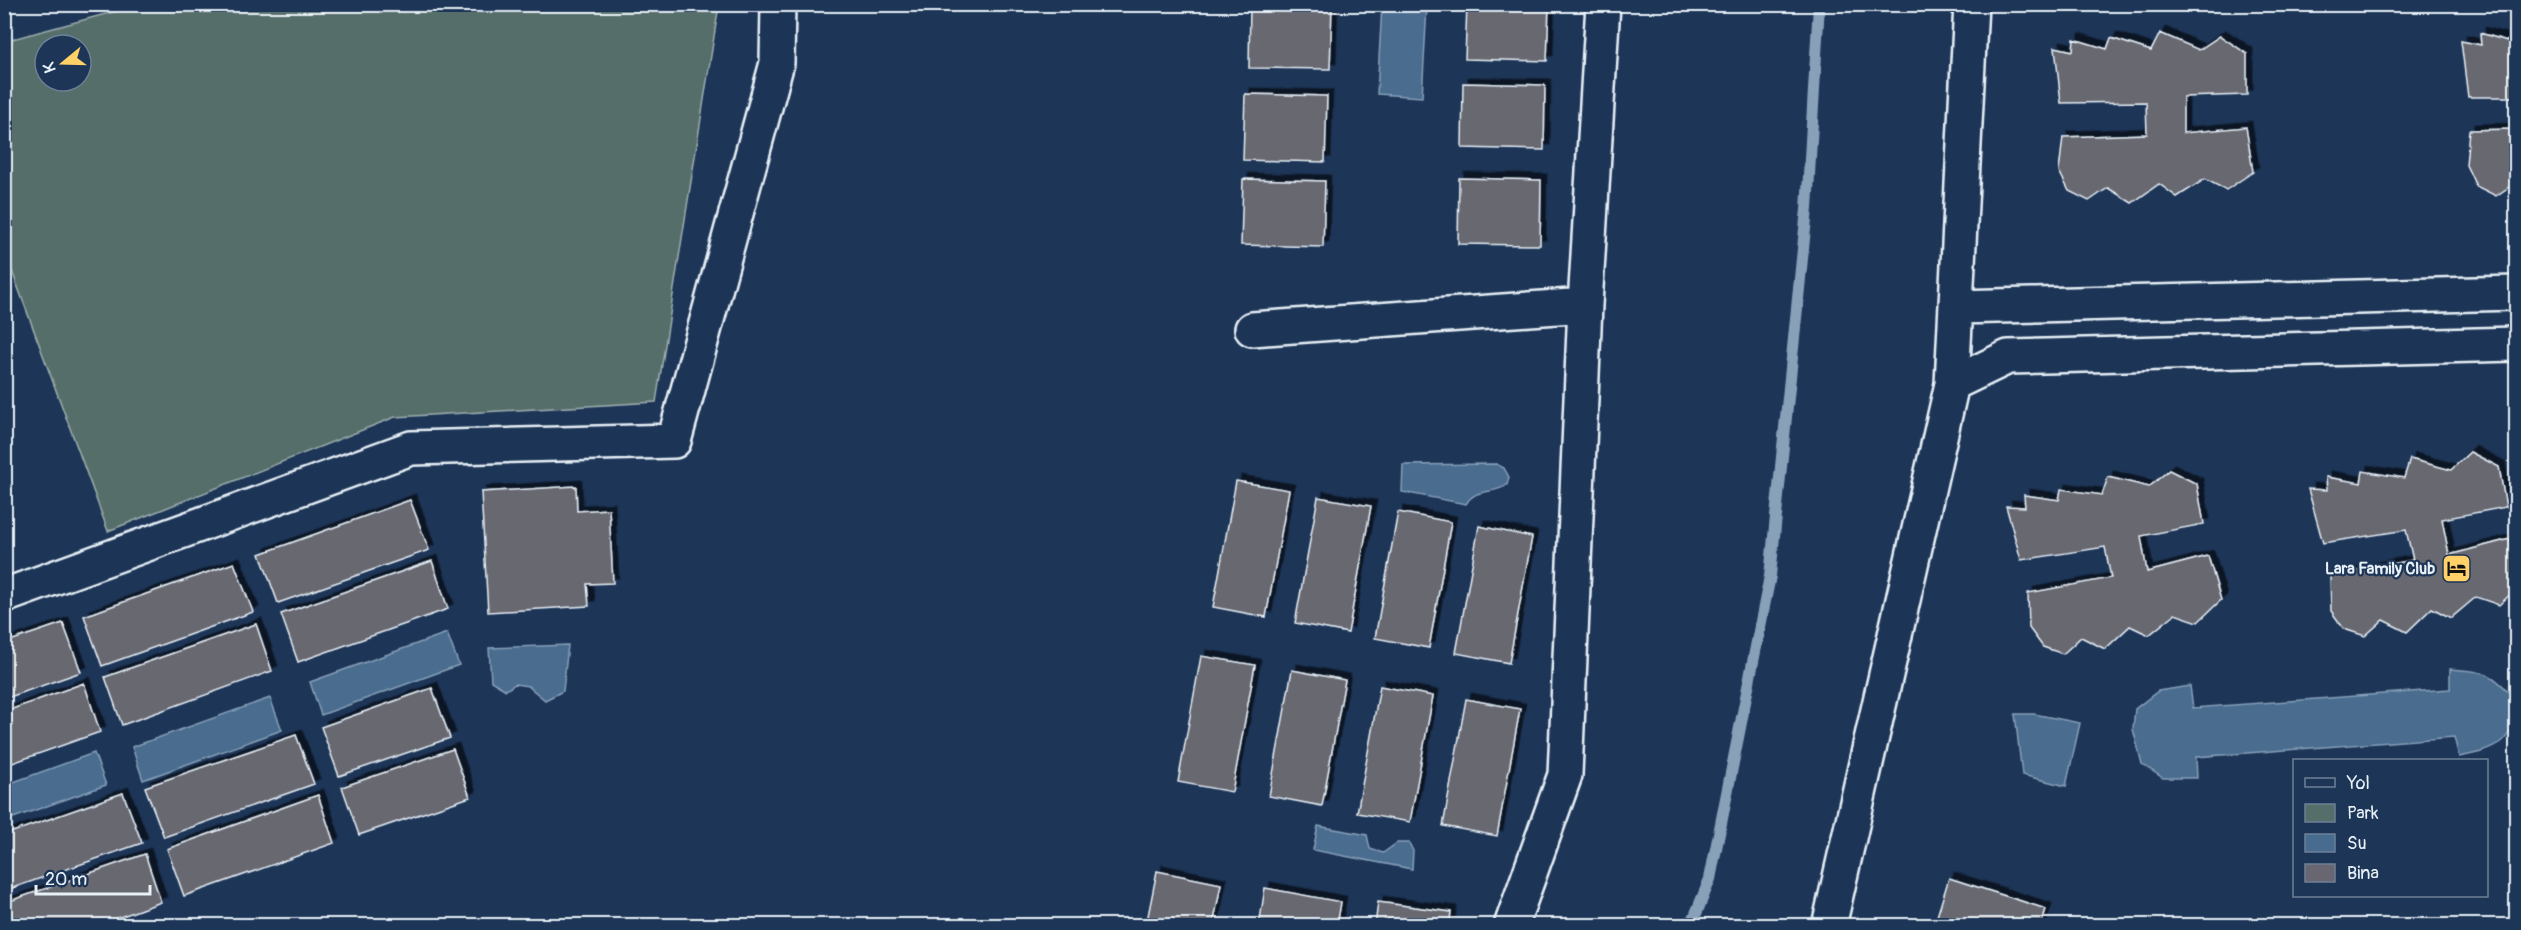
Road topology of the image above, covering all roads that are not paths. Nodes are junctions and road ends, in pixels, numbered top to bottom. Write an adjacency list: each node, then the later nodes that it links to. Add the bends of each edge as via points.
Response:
1 (778, 4): 10 (street, via 777,63 674,441 411,448)
2 (1603, 4): 5 (street)
3 (1971, 4): 6 (street)
4 (2517, 293): 6 (street)
5 (1585, 305): 7 (street); 11 (street, via 1564,775)
6 (1956, 307): 9 (street)
7 (1252, 329)
8 (2517, 345): 9 (street, via 2008,357)
9 (1952, 384): 12 (street)
10 (4, 596)
11 (1511, 926)
12 (1829, 926)

